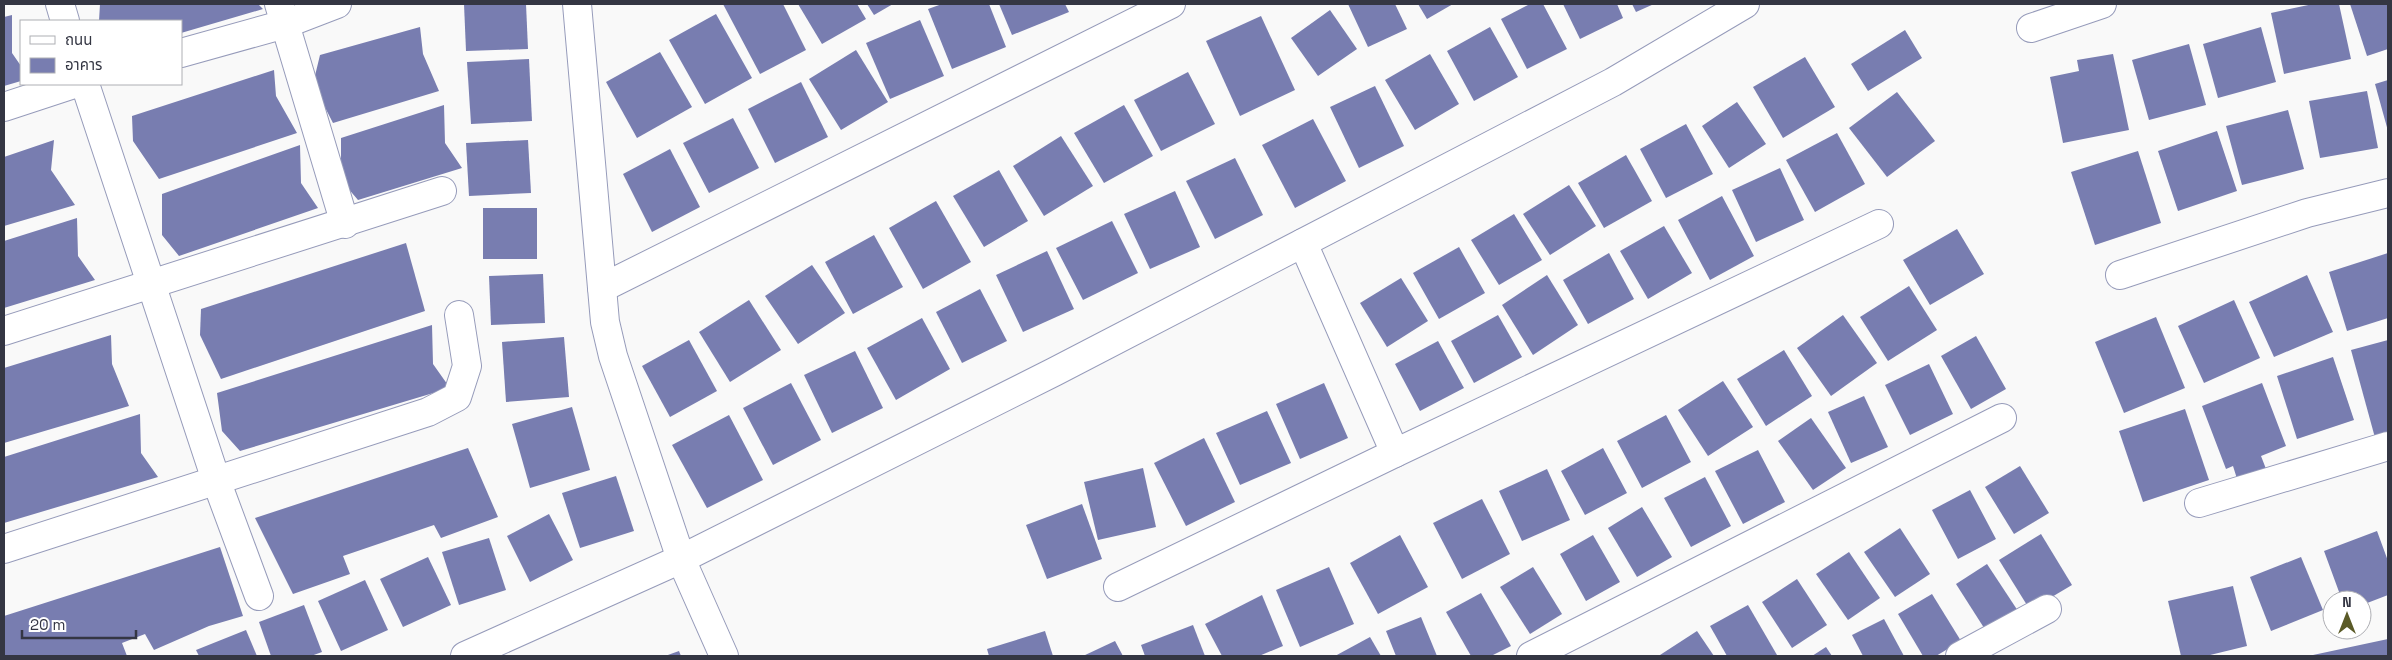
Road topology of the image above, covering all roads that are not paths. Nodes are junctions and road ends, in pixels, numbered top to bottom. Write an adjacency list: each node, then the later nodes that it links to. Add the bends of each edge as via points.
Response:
1 (60, 4): 8 (street)
2 (337, 4): 7 (street)
3 (1171, 4): 21 (street)
4 (1745, 4): 18 (street, via 1613,82)
5 (2102, 4): 9 (street)
6 (583, 7): 21 (street)
7 (282, 14): 10 (street); 16 (street)
8 (65, 20)
9 (2031, 28)
10 (182, 53)
11 (71, 85): 13 (street)
12 (85, 85): 20 (street)
13 (4, 107)
14 (442, 191): 16 (street)
15 (2388, 193): 19 (street, via 2307,213)
16 (345, 224): 20 (street)
17 (1879, 224): 26 (street)
18 (1303, 243): 26 (street); 30 (street, via 1054,372)
19 (2120, 275)
20 (151, 284): 23 (street); 27 (street)
21 (602, 288): 30 (street, via 613,356)
22 (459, 316): 27 (street, via 467,366 457,397 428,412)
23 (4, 331)
24 (2002, 418): 36 (street)
25 (2388, 446): 28 (street)
26 (1395, 453): 31 (street)
27 (216, 480): 29 (street); 32 (street)
28 (2199, 503)
29 (4, 549)
30 (681, 558): 34 (street); 35 (street)
31 (1118, 587)
32 (258, 596)
33 (2047, 609): 37 (street)
34 (465, 656)
35 (724, 656)
36 (1531, 656)
37 (1960, 656)

